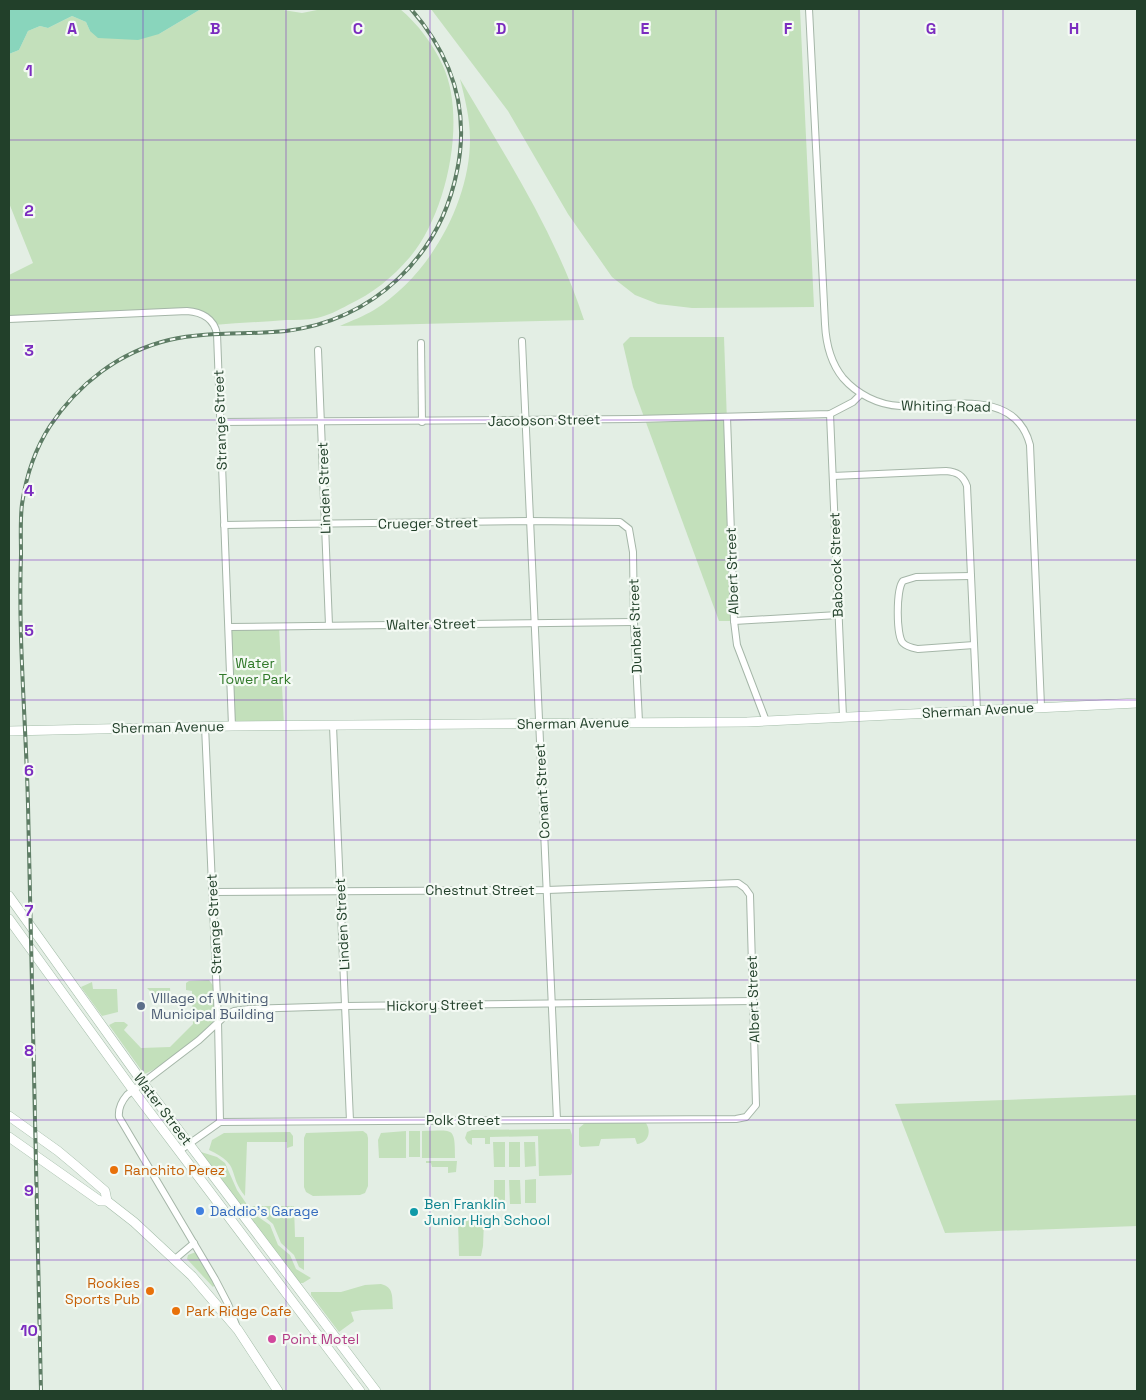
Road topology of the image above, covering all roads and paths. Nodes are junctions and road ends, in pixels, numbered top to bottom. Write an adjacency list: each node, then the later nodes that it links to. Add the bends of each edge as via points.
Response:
1 (809, 9): 6 (street, Whiting Road, via 826,337 836,367 848,384)
2 (9, 319): 10 (street, Strange Street, via 177,311 204,316 214,325 217,334)
3 (522, 341): 9 (street, Conant Street)
4 (421, 343): 12 (street)
5 (318, 350): 11 (street, Linden Street)
6 (861, 394): 7 (street, Jacobson Street); 27 (street, Whiting Road, via 899,406 994,406 1015,417 1024,430 1030,445)
7 (830, 414): 8 (street, Jacobson Street); 13 (street, Babcock Street)
8 (727, 417): 9 (street, Jacobson Street); 20 (street, Albert Street)
9 (525, 420): 12 (street, Jacobson Street); 14 (street, Conant Street)
10 (220, 422): 11 (street, Jacobson Street); 16 (street, Strange Street)
11 (321, 422): 12 (street, Jacobson Street); 15 (street, Linden Street)
12 (422, 422)
13 (832, 476): 18 (street, via 946,471 960,474 967,486); 19 (street, Babcock Street)
14 (529, 521): 15 (street, Crueger Street); 17 (street, Crueger Street, via 610,521 620,522); 22 (street, Conant Street)
15 (325, 524): 16 (street, Crueger Street); 23 (street, Linden Street)
16 (224, 525): 24 (street, Strange Street)
17 (629, 529): 21 (street, Dunbar Street, via 633,552)
18 (971, 576): 25 (street); 25 (street, via 916,577 903,581 898,590 899,632 901,641 911,648)
19 (838, 615): 20 (street); 29 (street, Babcock Street)
20 (734, 621): 30 (street, Albert Street, via 737,645)
21 (634, 622): 22 (street, Walter Street); 31 (street, Dunbar Street)
22 (534, 623): 23 (street, Walter Street); 32 (street, Conant Street)
23 (329, 625): 24 (street, Walter Street)
24 (228, 627): 34 (street, Strange Street)
25 (974, 645): 28 (street)
26 (1137, 703): 27 (main road, Sherman Avenue)
27 (1041, 706): 28 (main road, Sherman Avenue)
28 (977, 710): 29 (main road, Sherman Avenue)
29 (843, 717): 30 (main road, Sherman Avenue)
30 (766, 721): 31 (main road, Sherman Avenue)
31 (639, 722): 32 (main road, Sherman Avenue)
32 (538, 724): 35 (main road, Sherman Avenue); 38 (street, Conant Street)
33 (204, 726): 34 (main road, Sherman Avenue); 36 (main road, Sherman Avenue); 40 (street, Strange Street)
34 (232, 726): 35 (main road, Sherman Avenue)
35 (333, 726): 39 (street, Linden Street)
36 (9, 731)
37 (745, 888): 38 (street, Chestnut Street, via 738,883); 43 (street, Albert Street, via 750,895)
38 (547, 890): 39 (street, Chestnut Street); 44 (street, Conant Street)
39 (341, 891): 40 (street, Chestnut Street); 45 (street, Linden Street)
40 (213, 892): 46 (street, Strange Street)
41 (9, 896): 47 (main road, Water Street)
42 (9, 919): 48 (main road, Water Street)
43 (753, 1001): 44 (street, Hickory Street); 49 (street, Albert Street)
44 (551, 1004): 45 (street, Hickory Street); 51 (street, Conant Street)
45 (346, 1006): 46 (street, Hickory Street, via 249,1009 234,1011); 52 (street, Linden Street)
46 (218, 1021): 47 (street, Hickory Street, via 199,1040); 53 (street, Strange Street)
47 (143, 1083): 48 (street, Hickory Street); 55 (main road, Water Street)
48 (133, 1090): 56 (main road, Water Street); 58 (street, via 121,1103 120,1117)
49 (754, 1110): 51 (street, Polk Street, via 746,1117 736,1119)
50 (9, 1116): 57 (main road, via 58,1151 105,1191)
51 (557, 1120): 52 (street, Polk Street)
52 (350, 1121): 53 (street, Polk Street)
53 (220, 1122): 55 (street)
54 (9, 1137): 57 (main road, via 100,1201)
55 (189, 1144): 56 (street); 63 (main road, Water Street)
56 (179, 1152): 62 (main road, Water Street)
57 (107, 1201): 59 (main road)
58 (194, 1243): 59 (street); 60 (street, via 228,1304)
59 (175, 1259): 60 (main road)
60 (238, 1330): 61 (main road)
61 (278, 1391)
62 (360, 1391)
63 (376, 1391)

